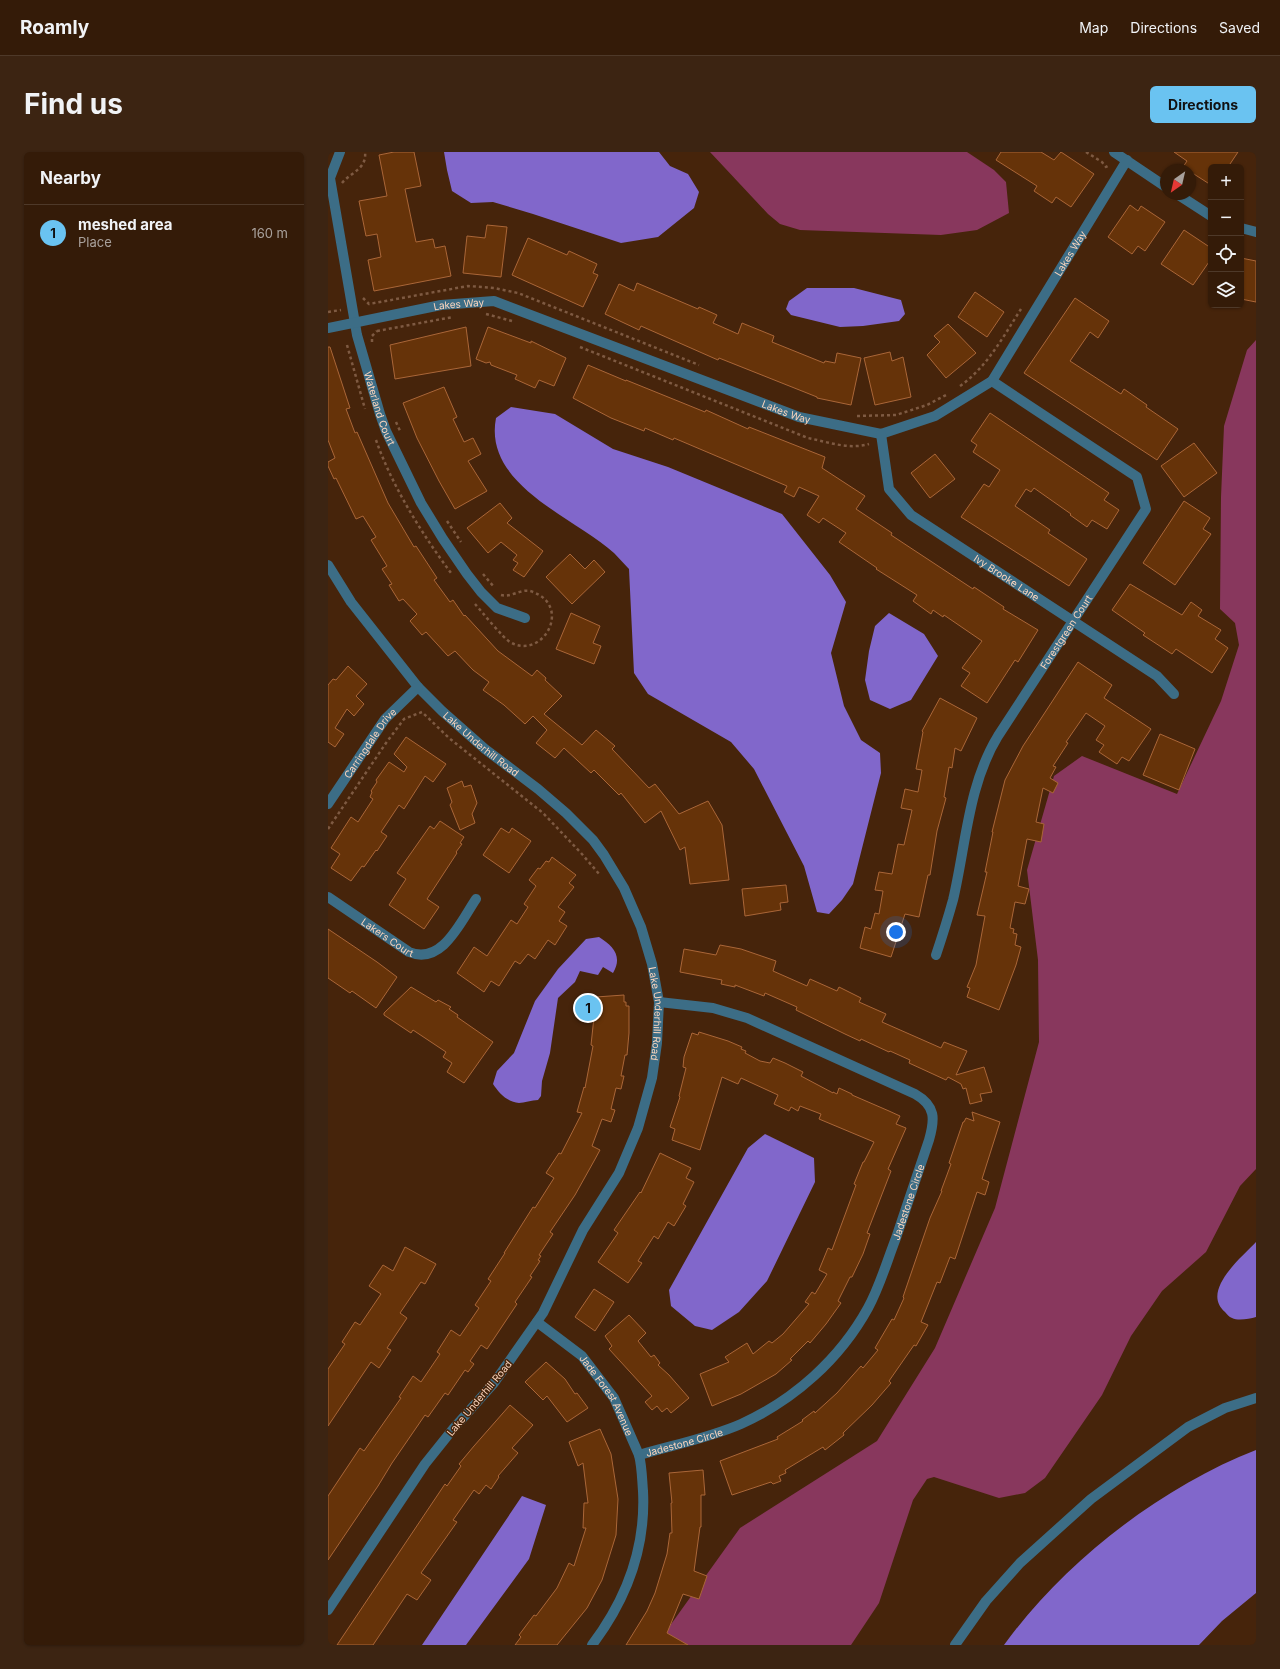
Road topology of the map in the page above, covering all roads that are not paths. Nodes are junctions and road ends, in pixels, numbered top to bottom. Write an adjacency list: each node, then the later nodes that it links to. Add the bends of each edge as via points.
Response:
1 (340, 152): 9 (street, Waterland Court, via 330,178)
2 (1114, 152): 3 (street)
3 (1127, 160): 4 (street); 11 (street, Lakes Way)
4 (1160, 183)
5 (1186, 200): 6 (street)
6 (1208, 214)
7 (1244, 229): 8 (street)
8 (1256, 232)
9 (354, 322): 10 (street, Lakes Way); 12 (street, Lakes Way, via 441,305 494,301 799,417); 14 (street, Waterland Court, via 384,426 408,479 432,522 467,574 491,603 503,611)
10 (328, 328)
11 (992, 381): 12 (street, Lakes Way, via 935,416); 15 (street, Forestgreen Court, via 1137,477 1146,509)
12 (881, 434): 15 (street, Ivy Brooke Lane, via 889,489 911,515)
13 (328, 565): 16 (street, Lake Underhill Road, via 350,602)
14 (525, 618)
15 (1074, 621): 17 (street, Ivy Brooke Lane, via 1157,676); 21 (street, Forestgreen Court, via 998,736 982,766 953,900)
16 (418, 687): 18 (street, Carringdale Drive, via 384,719); 22 (street, Lake Underhill Road, via 485,749 552,800 593,840 616,873 636,915 652,964)
17 (1174, 694)
18 (328, 804)
19 (328, 897): 20 (street, Lakers Court, via 409,952 422,954 436,950 446,943)
20 (476, 899)
21 (936, 955)
22 (659, 1002): 23 (street, Lake Underhill Road, via 652,1078 638,1128 619,1173 583,1230); 25 (street, Jadestone Circle, via 713,1008 758,1022 915,1094 927,1102 933,1118 929,1140 878,1286 862,1319 841,1348 814,1376 767,1411 717,1433)
23 (538, 1322): 25 (street, Jade Forest Avenue, via 582,1356 614,1398); 26 (street, Lake Underhill Road, via 494,1383 426,1464)
24 (1256, 1398): 28 (street, via 1225,1408 1188,1427 1091,1499 1020,1562 986,1601)
25 (640, 1455): 27 (street, Jade Forest Avenue, via 644,1511 639,1550 620,1601)
26 (328, 1610)
27 (592, 1645)
28 (955, 1645)

